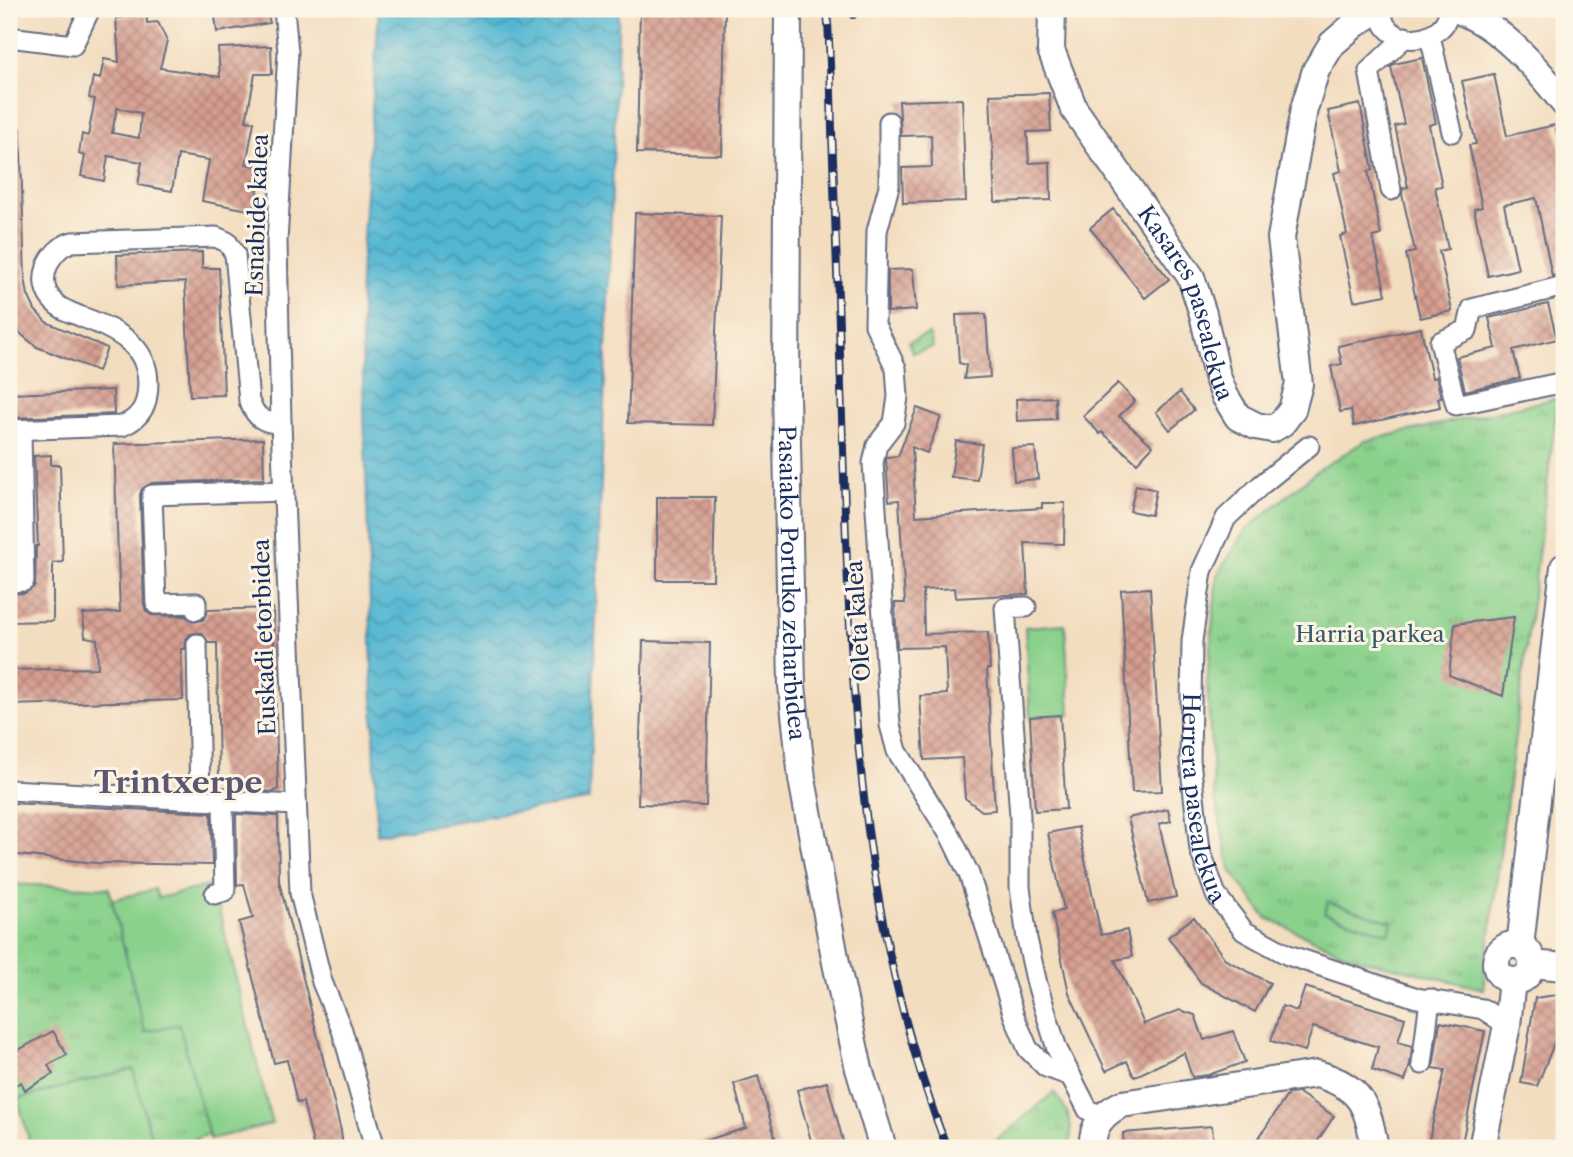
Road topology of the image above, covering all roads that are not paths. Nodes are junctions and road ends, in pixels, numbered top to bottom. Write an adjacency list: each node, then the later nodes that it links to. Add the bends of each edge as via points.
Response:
1 (284, 9): 16 (street, Esnabide kalea, via 287,65 277,242)
2 (788, 9): 39 (street, Pasaiako Portuko zeharbidea, via 786,380 792,686 802,779 836,963 859,1069)
3 (1052, 9): 4 (street, Kasares pasealekua, via 1051,50 1074,109 1191,278 1225,396 1238,417 1272,429 1292,411 1299,384 1281,238 1304,109 1316,70 1332,44)
4 (1379, 9): 9 (street, via 1385,25)
5 (88, 10): 8 (street, via 74,45)
6 (1460, 10): 7 (street); 10 (street, via 1504,40)
7 (1430, 36): 9 (street); 12 (street)
8 (9, 37)
9 (1405, 37): 13 (street, via 1369,71)
10 (1564, 103)
11 (889, 122): 36 (street, Oleta kalea, via 889,186 877,231 875,325 896,368 898,397 894,423 877,446 873,463 890,725 897,751 969,874 1028,1049 1046,1067)
12 (1452, 132)
13 (1391, 190)
14 (1564, 286): 15 (street, via 1472,309 1466,330 1440,342 1456,405)
15 (1564, 382)
16 (281, 423): 17 (street, via 266,423 255,415 249,401 235,254 216,237 60,246 45,272 53,302 126,337 145,362 147,398 132,422 109,428); 19 (street, Euskadi etorbidea)
17 (15, 430): 20 (street, via 24,581)
18 (1309, 446): 32 (street, Herrera pasealekua, via 1226,518 1202,571 1192,641 1190,760 1200,850 1216,895 1244,931 1288,955)
19 (284, 491): 23 (street, via 152,495 150,605 196,603); 28 (street, Euskadi etorbidea)
20 (9, 582)
21 (1563, 584): 30 (street)
22 (1026, 607): 36 (street, via 1005,608 1020,816 1020,887 1037,984)
23 (195, 610)
24 (197, 644): 26 (street)
25 (9, 790): 26 (street)
26 (200, 800): 27 (street)
27 (223, 802): 28 (street); 29 (street, via 225,891)
28 (295, 805): 38 (street, Euskadi etorbidea, via 300,893 322,982 342,1030)
29 (215, 894)
30 (1516, 966): 31 (street); 33 (street); 34 (street)
31 (1564, 967)
32 (1430, 999): 33 (street, Herrera pasealekua); 35 (street)
33 (1483, 1009): 34 (street)
34 (1507, 1025): 42 (street)
35 (1422, 1064)
36 (1071, 1076): 37 (street, via 1088,1110)
37 (1103, 1116): 40 (street, via 1094,1131); 41 (street, via 1135,1101 1317,1074 1338,1080 1363,1104)
38 (375, 1148)
39 (883, 1148)
40 (1093, 1148)
41 (1375, 1148)
42 (1482, 1148)

